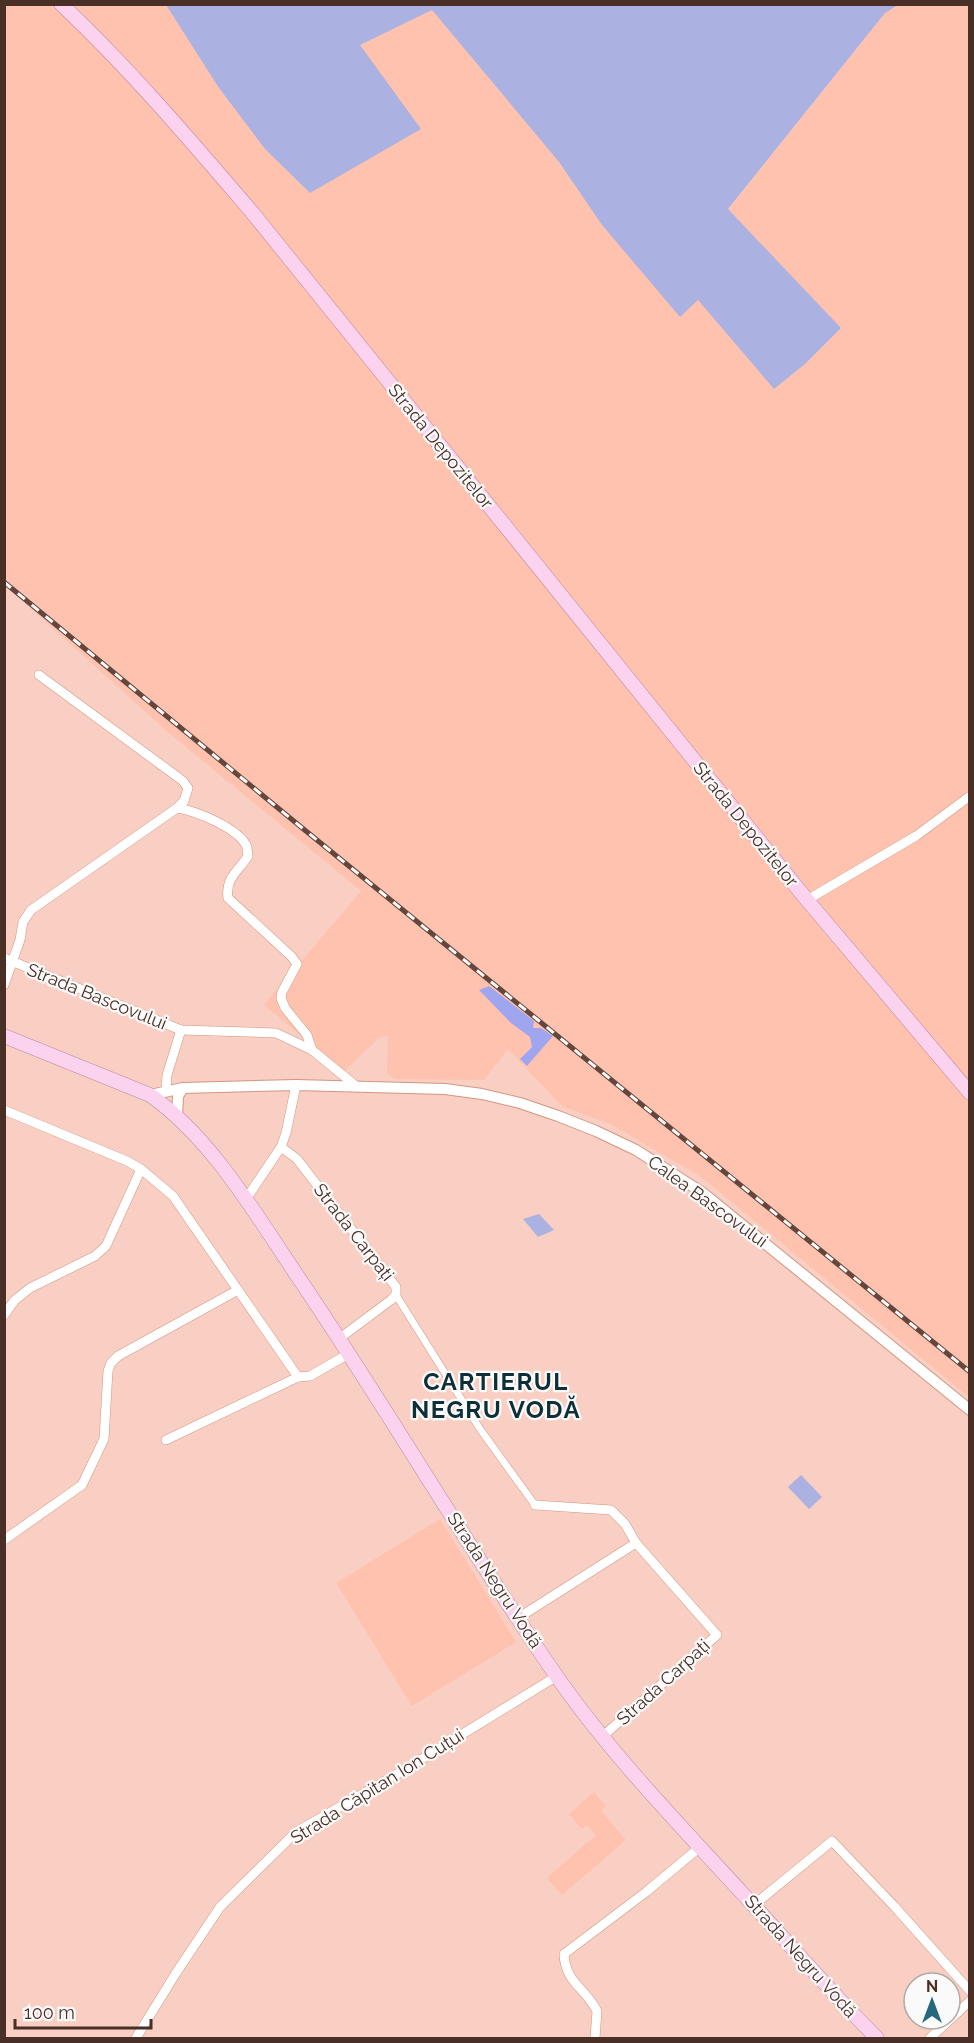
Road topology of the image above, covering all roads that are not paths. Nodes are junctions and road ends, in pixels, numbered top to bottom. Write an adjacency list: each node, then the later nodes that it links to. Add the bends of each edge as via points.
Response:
1 (61, 4): 5 (main road, Strada Depozitelor, via 135,77 251,211)
2 (39, 675): 4 (street, via 188,788)
3 (969, 796): 5 (street, Strada Depozitelor, via 916,836)
4 (177, 808): 6 (street, via 31,910); 10 (street, via 207,817 237,835 247,847 248,856 227,888 228,898 297,964 281,998 307,1035)
5 (807, 900): 15 (main road, Strada Depozitelor)
6 (9, 960): 7 (street); 8 (street, Strada Bascovului)
7 (4, 985)
8 (181, 1030): 10 (street, Strada Bascovului, via 276,1033); 14 (street, Strada Bascovului)
9 (4, 1036): 16 (main road, Strada Negru Vodă)
10 (312, 1050): 12 (street, Strada Bascovului)
11 (296, 1085): 12 (street, Calea Bascovului); 13 (street, Calea Bascovului); 19 (street)
12 (356, 1086): 28 (street, Calea Bascovului, via 482,1094 558,1116 636,1150 703,1193)
13 (183, 1088): 14 (street, Calea Bascovului); 18 (street, via 178,1096)
14 (166, 1090): 16 (street, Calea Bascovului)
15 (969, 1093)
16 (150, 1095): 18 (main road, Strada Negru Vodă)
17 (4, 1110): 20 (street)
18 (177, 1116): 21 (main road, Strada Negru Vodă)
19 (281, 1148): 21 (street); 23 (street, Strada Carpați, via 297,1159 396,1287)
20 (141, 1169): 22 (street, via 173,1196); 24 (street, via 106,1246 95,1256 30,1288)
21 (246, 1199): 25 (main road, Strada Negru Vodă)
22 (238, 1290): 27 (street); 31 (street, via 111,1363 104,1439 82,1485)
23 (396, 1295): 25 (street, Strada Carpați); 30 (street, via 480,1430)
24 (4, 1315)
25 (340, 1338): 26 (main road, Strada Negru Vodă)
26 (350, 1353): 27 (street, via 309,1376); 33 (main road, Strada Negru Vodă)
27 (297, 1377): 29 (street)
28 (969, 1410)
29 (166, 1440)
30 (535, 1505): 32 (street, via 611,1510)
31 (4, 1540)
32 (636, 1543): 33 (street); 35 (street, Strada Carpați, via 717,1635)
33 (518, 1618): 34 (main road, Strada Negru Vodă)
34 (556, 1676): 35 (main road, Strada Negru Vodă); 40 (street, Strada Căpitan Ion Cuțui, via 296,1832 220,1907)
35 (603, 1736): 36 (main road, Strada Negru Vodă)
36 (700, 1847): 37 (main road, Strada Negru Vodă); 41 (street, via 564,1954 571,1979 597,2011)
37 (754, 1905): 38 (street, via 832,1841); 42 (main road, Strada Negru Vodă)
38 (969, 1991)
39 (969, 2001): 43 (street)
40 (136, 2038)
41 (596, 2038)
42 (876, 2038)
43 (930, 2038)

